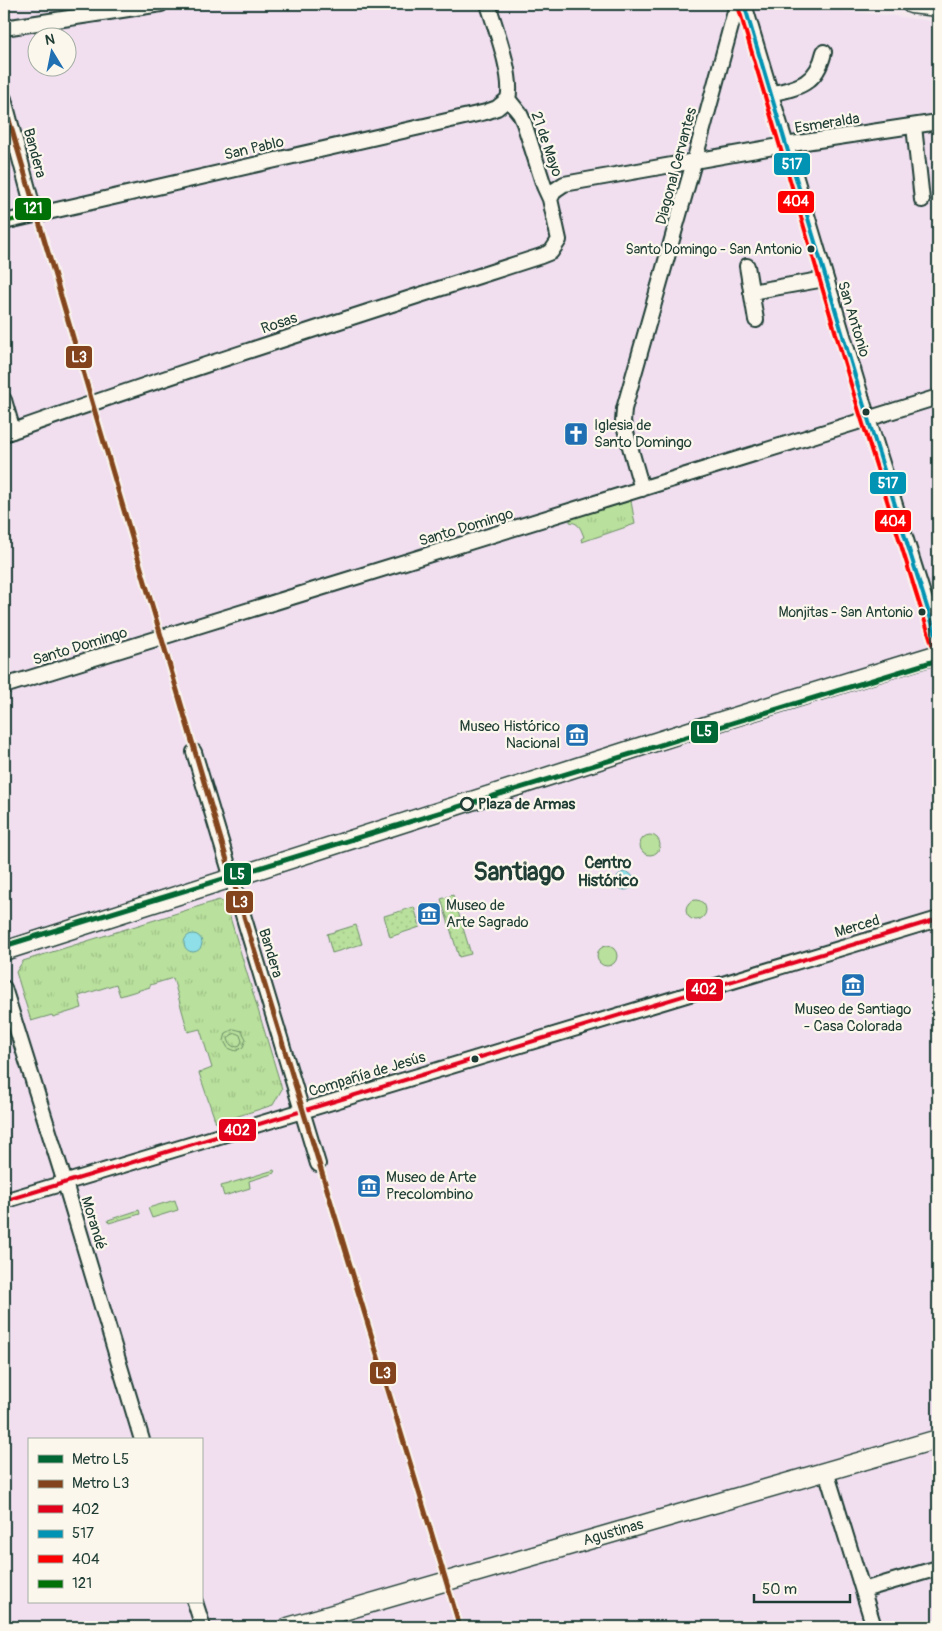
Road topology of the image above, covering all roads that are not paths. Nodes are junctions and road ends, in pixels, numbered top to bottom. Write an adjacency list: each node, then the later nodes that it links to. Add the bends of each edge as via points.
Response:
1 (161, 4): 5 (street)
2 (488, 4): 8 (street, via 509,77)
3 (737, 4): 13 (street, Diagonal Cervantes)
4 (744, 4): 7 (street, San Antonio)
5 (4, 28)
6 (824, 52): 7 (street, via 819,67 805,84)
7 (770, 94): 12 (street, San Antonio)
8 (508, 98): 14 (street, 21 de Mayo, via 524,123); 16 (street, San Pablo, via 497,108 486,112)
9 (4, 99): 16 (street, Bandera)
10 (938, 122): 11 (street, Esmeralda)
11 (914, 126): 12 (street, Esmeralda); 15 (street)
12 (785, 145): 13 (street, Esmeralda); 20 (street, San Antonio)
13 (694, 162): 14 (street, Esmeralda, via 564,184); 27 (street, Diagonal Cervantes, via 623,415)
14 (550, 199): 18 (street, 21 de Mayo)
15 (922, 200)
16 (36, 215): 17 (street, San Pablo)
17 (4, 222)
18 (559, 240): 26 (street, Rosas, via 547,255 324,325)
19 (747, 266): 21 (street)
20 (825, 279): 21 (street); 25 (street, San Antonio)
21 (751, 292): 22 (street)
22 (756, 320)
23 (938, 397): 25 (street, Santo Domingo)
24 (4, 400): 26 (street)
25 (868, 419): 27 (street, Santo Domingo); 28 (street, San Antonio)
26 (8, 433)
27 (642, 489): 30 (street, Santo Domingo)
28 (938, 642)
29 (938, 654): 32 (main road)
30 (4, 686)
31 (194, 752): 32 (street, Bandera)
32 (231, 879): 34 (main road); 37 (street, Bandera)
33 (938, 919): 36 (street, Merced)
34 (4, 951)
35 (4, 988): 39 (street, Morandé)
36 (539, 1039): 37 (street, Compañía de Jesús)
37 (302, 1111): 38 (street, Bandera); 39 (street, Compañía de Jesús)
38 (318, 1164)
39 (65, 1184): 40 (street, Compañía de Jesús); 41 (street, Morandé)
40 (4, 1202)
41 (141, 1438)
42 (938, 1439): 43 (main road, Agustinas)
43 (826, 1471): 45 (street); 48 (main road, Agustinas)
44 (938, 1568): 45 (street)
45 (863, 1590): 49 (street)
46 (196, 1604): 47 (street)
47 (203, 1627)
48 (288, 1627)
49 (874, 1627)

